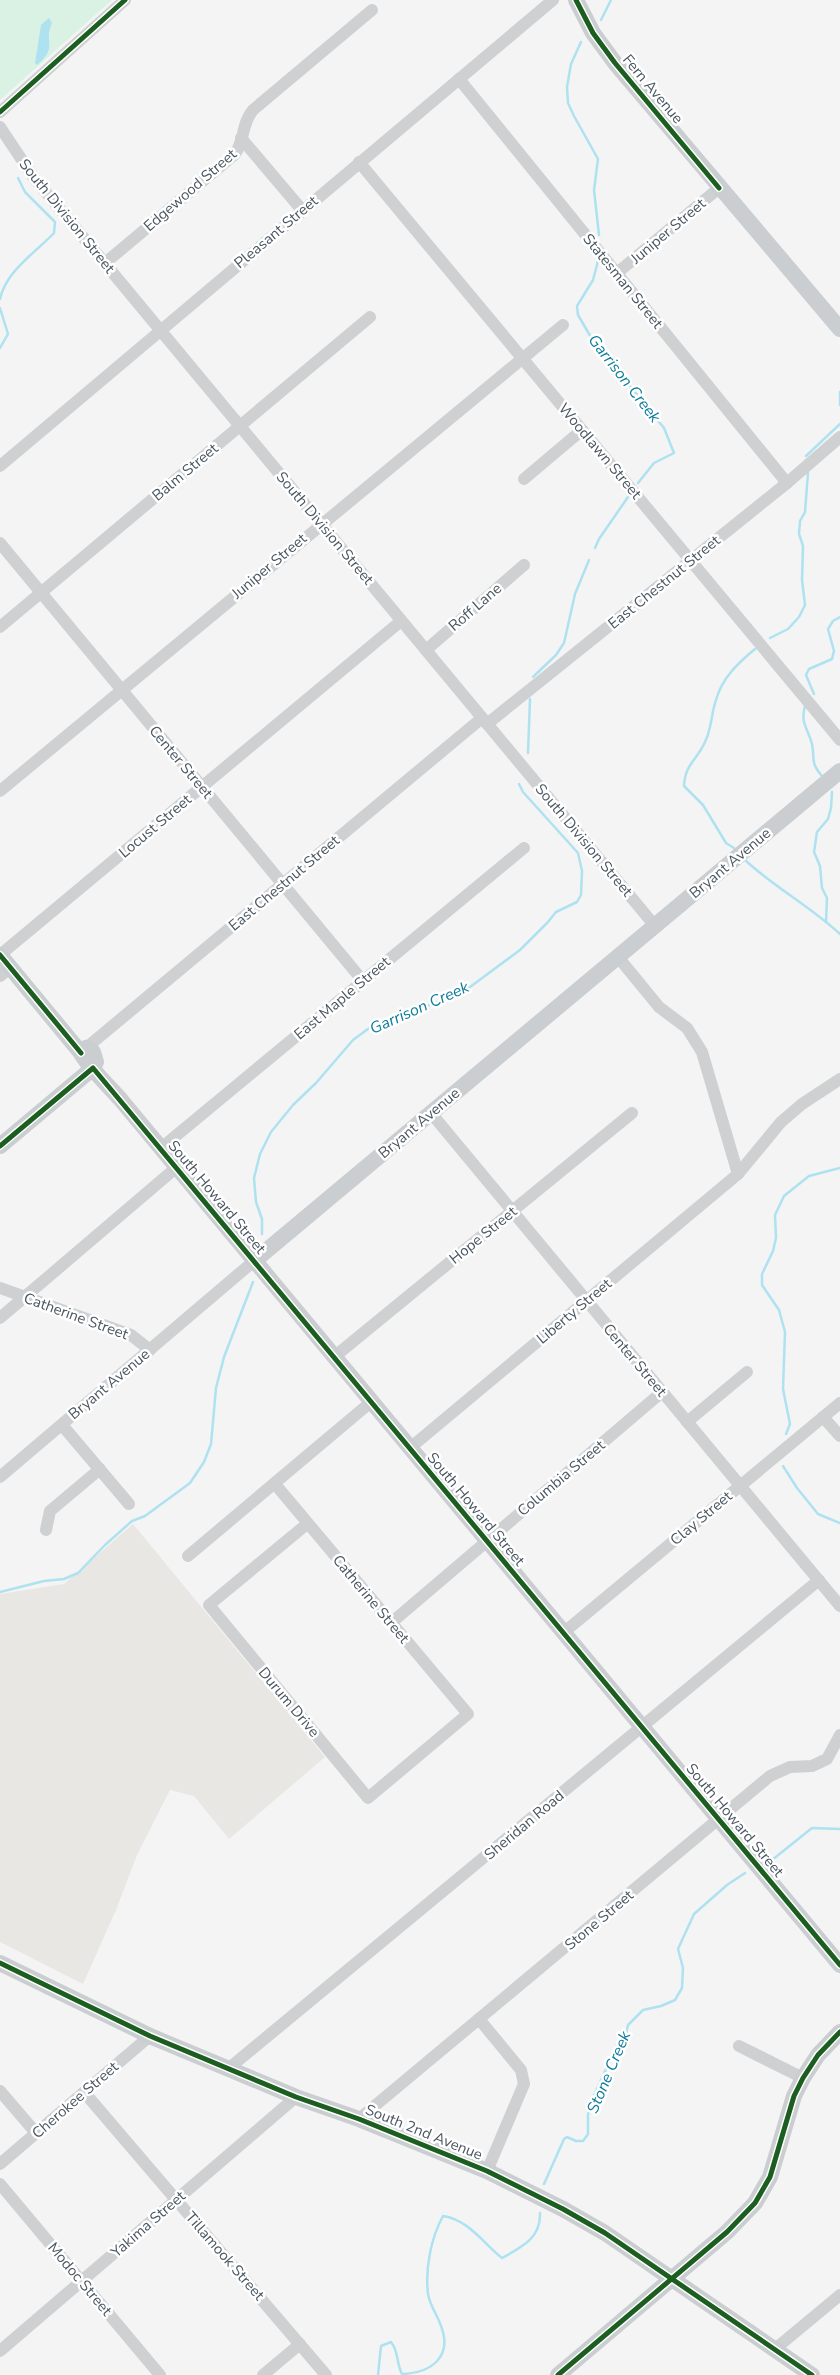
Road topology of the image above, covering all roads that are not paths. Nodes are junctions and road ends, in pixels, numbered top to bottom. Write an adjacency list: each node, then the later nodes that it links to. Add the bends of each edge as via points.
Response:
1 (125, 0): 6 (street)
2 (553, 0): 5 (street, Pleasant Street)
3 (576, 0): 10 (main road, Fern Avenue, via 614,63)
4 (372, 10): 8 (street, Edgewood Street, via 252,110)
5 (459, 79): 9 (street, Pleasant Street); 13 (street, Statesman Street)
6 (0, 112)
7 (0, 127): 12 (street, South Division Street, via 34,178)
8 (241, 138): 11 (street); 12 (street, Edgewood Street, via 240,147 234,155)
9 (359, 162): 11 (street, Pleasant Street); 18 (street, Woodlawn Street)
10 (719, 188): 13 (street, Juniper Street); 16 (main road, Fern Avenue)
11 (302, 210): 17 (street, Pleasant Street)
12 (105, 263): 17 (street, South Division Street)
13 (617, 273): 24 (street, Statesman Street)
14 (370, 317): 19 (street, Balm Street)
15 (563, 325): 18 (street, Juniper Street)
16 (840, 329)
17 (161, 330): 19 (street, South Division Street); 22 (street, Pleasant Street)
18 (522, 358): 20 (street, Woodlawn Street); 25 (street, Juniper Street)
19 (240, 426): 25 (street, South Division Street); 29 (street, Balm Street)
20 (582, 430): 23 (street); 27 (street, Woodlawn Street)
21 (840, 437): 24 (street, East Chestnut Street)
22 (0, 466)
23 (524, 479)
24 (787, 483): 27 (street, East Chestnut Street)
25 (322, 524): 30 (street, South Division Street); 33 (street, Juniper Street)
26 (0, 543): 29 (street, Center Street)
27 (691, 560): 34 (street, East Chestnut Street); 35 (street, Woodlawn Street)
28 (524, 565): 32 (street, Roff Lane)
29 (41, 593): 31 (street, Balm Street); 33 (street, Center Street)
30 (401, 620): 32 (street, South Division Street); 37 (street, Locust Street)
31 (0, 627)
32 (426, 650): 34 (street, South Division Street)
33 (122, 690): 37 (street, Center Street); 38 (street, Juniper Street)
34 (484, 721): 40 (street, East Chestnut Street); 41 (street, South Division Street)
35 (840, 740)
36 (840, 771): 41 (main road, Bryant Avenue)
37 (202, 787): 40 (street, Center Street); 43 (street, Locust Street)
38 (0, 791)
39 (524, 848): 44 (street, East Maple Street)
40 (283, 884): 44 (street, Center Street); 45 (street, East Chestnut Street)
41 (655, 926): 42 (main road, Bryant Avenue)
42 (618, 957): 48 (main road, Bryant Avenue); 53 (street, via 659,1007 688,1028 702,1052)
43 (3, 963): 45 (main road, via 71,1040)
44 (363, 981): 51 (street, East Maple Street)
45 (84, 1050): 46 (main road, South Howard Street, via 93,1052)
46 (94, 1068): 50 (main road); 51 (main road, South Howard Street)
47 (840, 1079): 53 (street, Liberty Street, via 781,1122)
48 (431, 1113): 54 (street, Center Street); 55 (main road, Bryant Avenue)
49 (632, 1113): 54 (street, Hope Street)
50 (0, 1146)
51 (161, 1148): 52 (main road, South Howard Street)
52 (177, 1168): 55 (main road, South Howard Street); 57 (street)
53 (738, 1174): 58 (street, Liberty Street)
54 (512, 1211): 58 (street, Center Street); 61 (street, Hope Street)
55 (254, 1261): 60 (street, Bryant Avenue); 61 (main road, South Howard Street)
56 (0, 1288): 57 (street, Catherine Street)
57 (24, 1297): 59 (street); 60 (street, Catherine Street, via 131,1335)
58 (586, 1301): 63 (street, Center Street); 70 (street, Liberty Street)
59 (0, 1318)
60 (150, 1350): 68 (street, Bryant Avenue)
61 (334, 1357): 64 (main road, South Howard Street)
62 (747, 1372): 67 (street)
63 (662, 1392): 67 (street, Center Street); 78 (street, Columbia Street)
64 (371, 1402): 70 (main road, South Howard Street); 73 (street)
65 (840, 1403): 66 (street, Clay Street)
66 (823, 1417): 69 (street); 74 (street, Clay Street)
67 (687, 1422): 74 (street, Center Street)
68 (62, 1424): 71 (street); 72 (street, Bryant Avenue)
69 (840, 1436)
70 (410, 1448): 78 (main road, South Howard Street)
71 (100, 1469): 75 (street); 77 (street, via 50,1511)
72 (0, 1477)
73 (274, 1484): 76 (street, Catherine Street); 79 (street)
74 (740, 1486): 80 (street, Center Street); 83 (street, Clay Street)
75 (129, 1504)
76 (307, 1524): 82 (street, Catherine Street); 84 (street, Durum Drive, via 209,1605 368,1798)
77 (46, 1530)
78 (487, 1541): 82 (street, Columbia Street); 83 (main road, South Howard Street)
79 (188, 1556)
80 (819, 1580): 81 (street, Center Street); 85 (street, Sheridan Road)
81 (840, 1606)
82 (391, 1622): 84 (street, Catherine Street)
83 (563, 1633): 85 (main road, South Howard Street)
84 (468, 1714)
85 (642, 1727): 87 (main road, South Howard Street); 94 (street, Sheridan Road)
86 (840, 1735): 87 (street, Stone Street, via 827,1759 812,1766 790,1766 770,1776)
87 (719, 1820): 89 (main road, South Howard Street); 90 (street, Stone Street)
88 (0, 1963): 92 (main road, South 2nd Avenue)
89 (840, 1965)
90 (479, 2019): 99 (street, Stone Street); 102 (street, via 521,2070 524,2084)
91 (840, 2032): 95 (main road)
92 (150, 2036): 94 (main road, South 2nd Avenue); 97 (street, Cherokee Street)
93 (739, 2046): 95 (street)
94 (228, 2069): 98 (main road, South 2nd Avenue)
95 (802, 2078): 105 (main road, via 770,2177 755,2203 727,2232)
96 (0, 2091): 100 (street)
97 (84, 2092): 100 (street, Cherokee Street); 104 (street, Tillamook Street)
98 (296, 2097): 99 (main road, South 2nd Avenue); 104 (street, Yakima Street)
99 (359, 2120): 102 (main road, South 2nd Avenue)
100 (36, 2133): 101 (street, Cherokee Street)
101 (0, 2164)
102 (487, 2171): 105 (main road, South 2nd Avenue, via 605,2233)
103 (0, 2184): 106 (street, Modoc Street)
104 (176, 2200): 106 (street, Yakima Street); 108 (street, Tillamook Street)
105 (672, 2278): 109 (main road, South 2nd Avenue); 115 (main road)
106 (81, 2281): 110 (street, Yakima Street); 112 (street, Modoc Street)
107 (840, 2295): 109 (street)
108 (300, 2344): 113 (street); 114 (street, Tillamook Street)
109 (775, 2349): 111 (main road, South 2nd Avenue)
110 (0, 2351)
111 (810, 2374)
112 (160, 2375)
113 (263, 2375)
114 (326, 2375)
115 (558, 2375)

